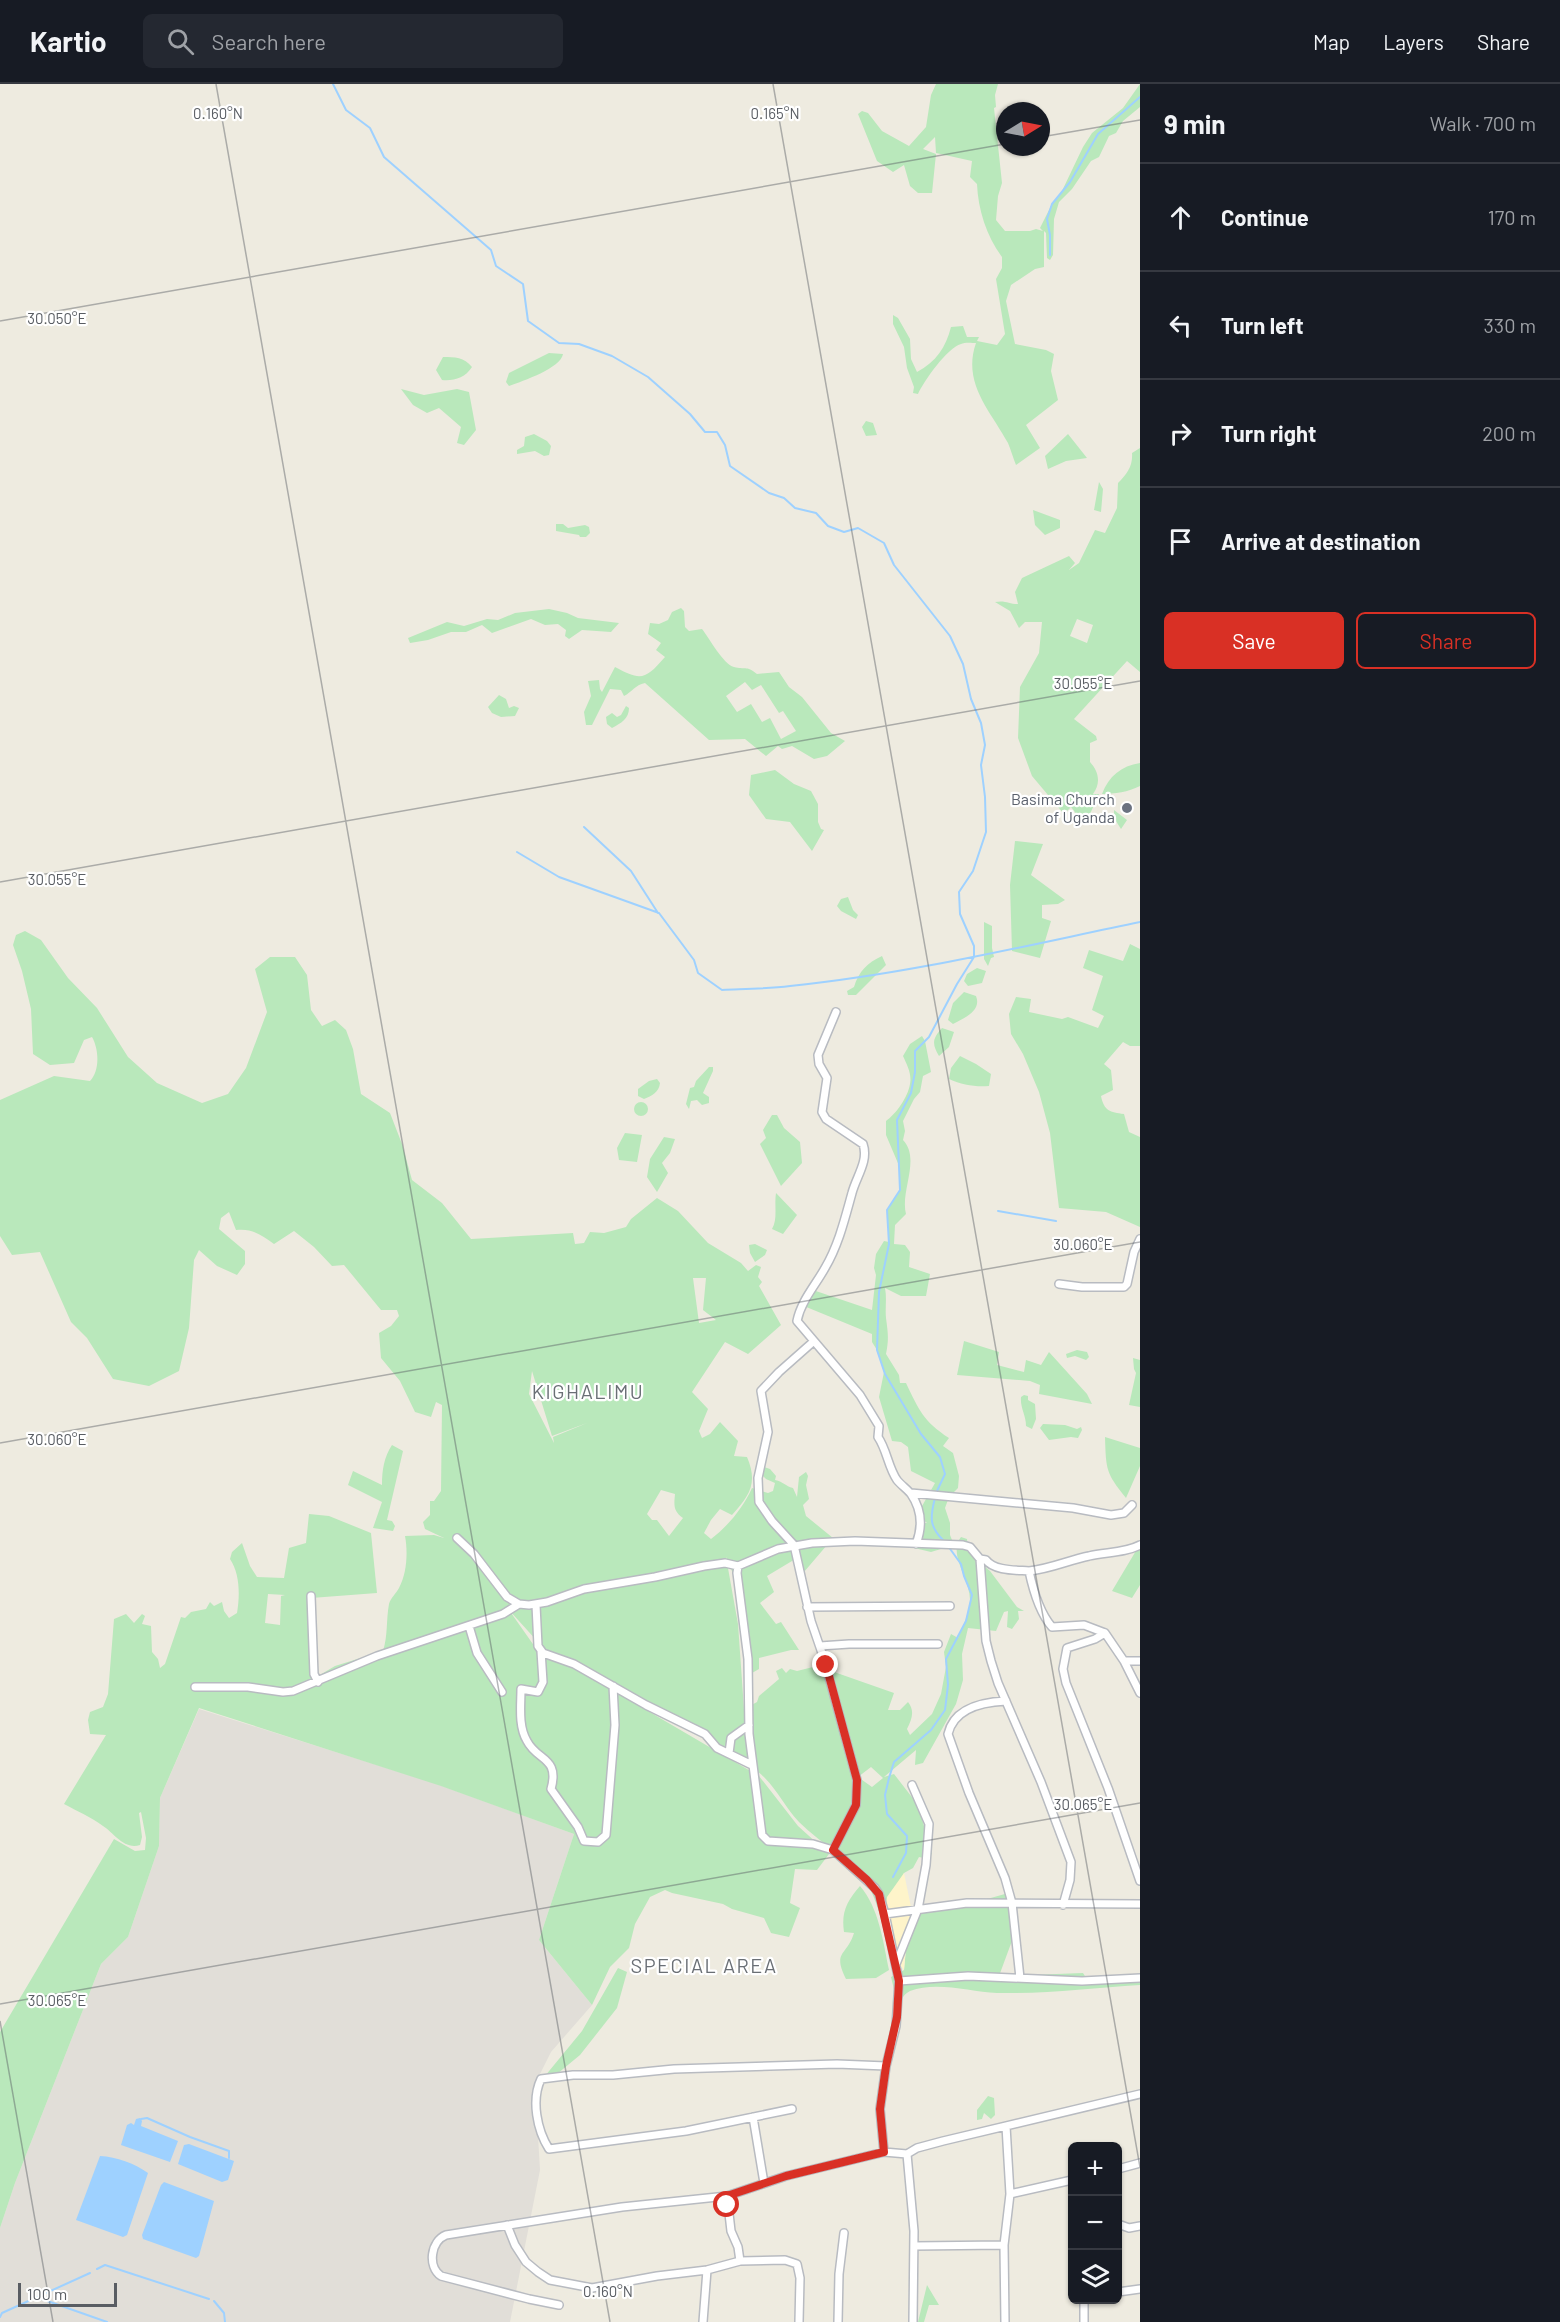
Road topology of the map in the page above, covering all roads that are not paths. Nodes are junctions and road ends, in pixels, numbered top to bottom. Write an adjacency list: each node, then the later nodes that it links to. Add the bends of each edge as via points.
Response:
1 (836, 1012): 4 (street, via 818,1055 827,1078 822,1112 865,1148 862,1171 852,1190 840,1236 796,1321)
2 (1140, 1239): 3 (street, via 1124,1287)
3 (1059, 1284)
4 (814, 1341): 5 (street, via 876,1418 878,1437 892,1469); 9 (street, via 761,1391 768,1432 758,1478 759,1502)
5 (910, 1493): 6 (street, via 1111,1515 1124,1513); 8 (street, via 921,1519)
6 (1132, 1505)
7 (458, 1538): 15 (street, via 507,1597)
8 (916, 1544): 9 (street, via 855,1541); 11 (street, via 970,1547)
9 (794, 1545): 12 (street); 17 (street)
10 (1140, 1545): 13 (street)
11 (980, 1560): 13 (street, via 1009,1570); 31 (street, via 986,1641)
12 (738, 1566): 16 (street, via 722,1563 590,1588); 32 (street, via 750,1676)
13 (1029, 1571): 20 (street, via 1034,1592 1052,1627 1083,1625)
14 (311, 1596): 26 (street, via 314,1674)
15 (519, 1604): 16 (street); 19 (street)
16 (536, 1605): 23 (street)
17 (807, 1606): 18 (street); 22 (street)
18 (950, 1606)
19 (469, 1626): 26 (street, via 377,1656); 29 (street, via 477,1653)
20 (1105, 1633): 24 (street); 37 (street, via 1067,1648 1063,1675)
21 (938, 1644): 22 (street)
22 (820, 1646): 36 (street, via 857,1780 856,1805)
23 (541, 1651): 27 (street); 27 (street, via 542,1687 538,1692 520,1689 527,1743 549,1762 554,1779 551,1789 584,1840 598,1842 606,1835 615,1725)
24 (1124, 1661): 25 (street); 30 (street)
25 (1140, 1661)
26 (318, 1682): 28 (street, via 283,1692 248,1687)
27 (613, 1686): 33 (street, via 705,1734 717,1748)
28 (195, 1687)
29 (502, 1692)
30 (1140, 1693)
31 (1006, 1701): 38 (street, via 982,1704 964,1712 955,1719 948,1734 1002,1868); 40 (street, via 1070,1856 1072,1870)
32 (749, 1725): 33 (street, via 730,1738); 34 (street)
33 (729, 1753): 34 (street)
34 (752, 1765): 36 (street, via 764,1839)
35 (912, 1785): 41 (street, via 929,1824)
36 (833, 1850): 42 (street, via 875,1888)
37 (1140, 1881)
38 (1012, 1903): 40 (street); 41 (street); 44 (street)
39 (1140, 1904): 40 (street)
40 (1063, 1905)
41 (918, 1909): 42 (street); 43 (street)
42 (885, 1914): 43 (street)
43 (896, 1964): 46 (street)
44 (1020, 1978): 45 (street); 46 (street, via 968,1976)
45 (1140, 1978)
46 (899, 1981): 47 (street, via 896,2026)
47 (886, 2066): 50 (street, via 674,2069 541,2079 537,2088 538,2125 549,2149 686,2131); 52 (street, via 880,2109)
48 (1140, 2094): 51 (street)
49 (792, 2109): 50 (street)
50 (753, 2117): 57 (street)
51 (1006, 2126): 53 (street, via 916,2148); 58 (street)
52 (884, 2152): 53 (street); 57 (street)
53 (908, 2154): 65 (street)
54 (1140, 2163): 55 (street)
55 (1122, 2168)
56 (1068, 2181): 58 (street)
57 (764, 2183): 59 (street)
58 (1010, 2194): 64 (street)
59 (727, 2196): 60 (street); 66 (street)
60 (507, 2225): 67 (street, via 526,2262 550,2280 592,2288); 71 (street, via 442,2237 433,2251 437,2273)
61 (1122, 2225): 62 (street)
62 (1140, 2226)
63 (844, 2233): 74 (street)
64 (1004, 2245): 65 (street); 76 (street)
65 (914, 2246): 75 (street)
66 (740, 2261): 67 (street); 73 (street, via 785,2260 797,2264)
67 (707, 2270): 72 (street)
68 (1140, 2289): 69 (street)
69 (1122, 2291)
70 (1084, 2304): 77 (street)
71 (559, 2305)
72 (703, 2322)
73 (799, 2322)
74 (838, 2322)
75 (913, 2322)
76 (1005, 2322)
77 (1084, 2322)

